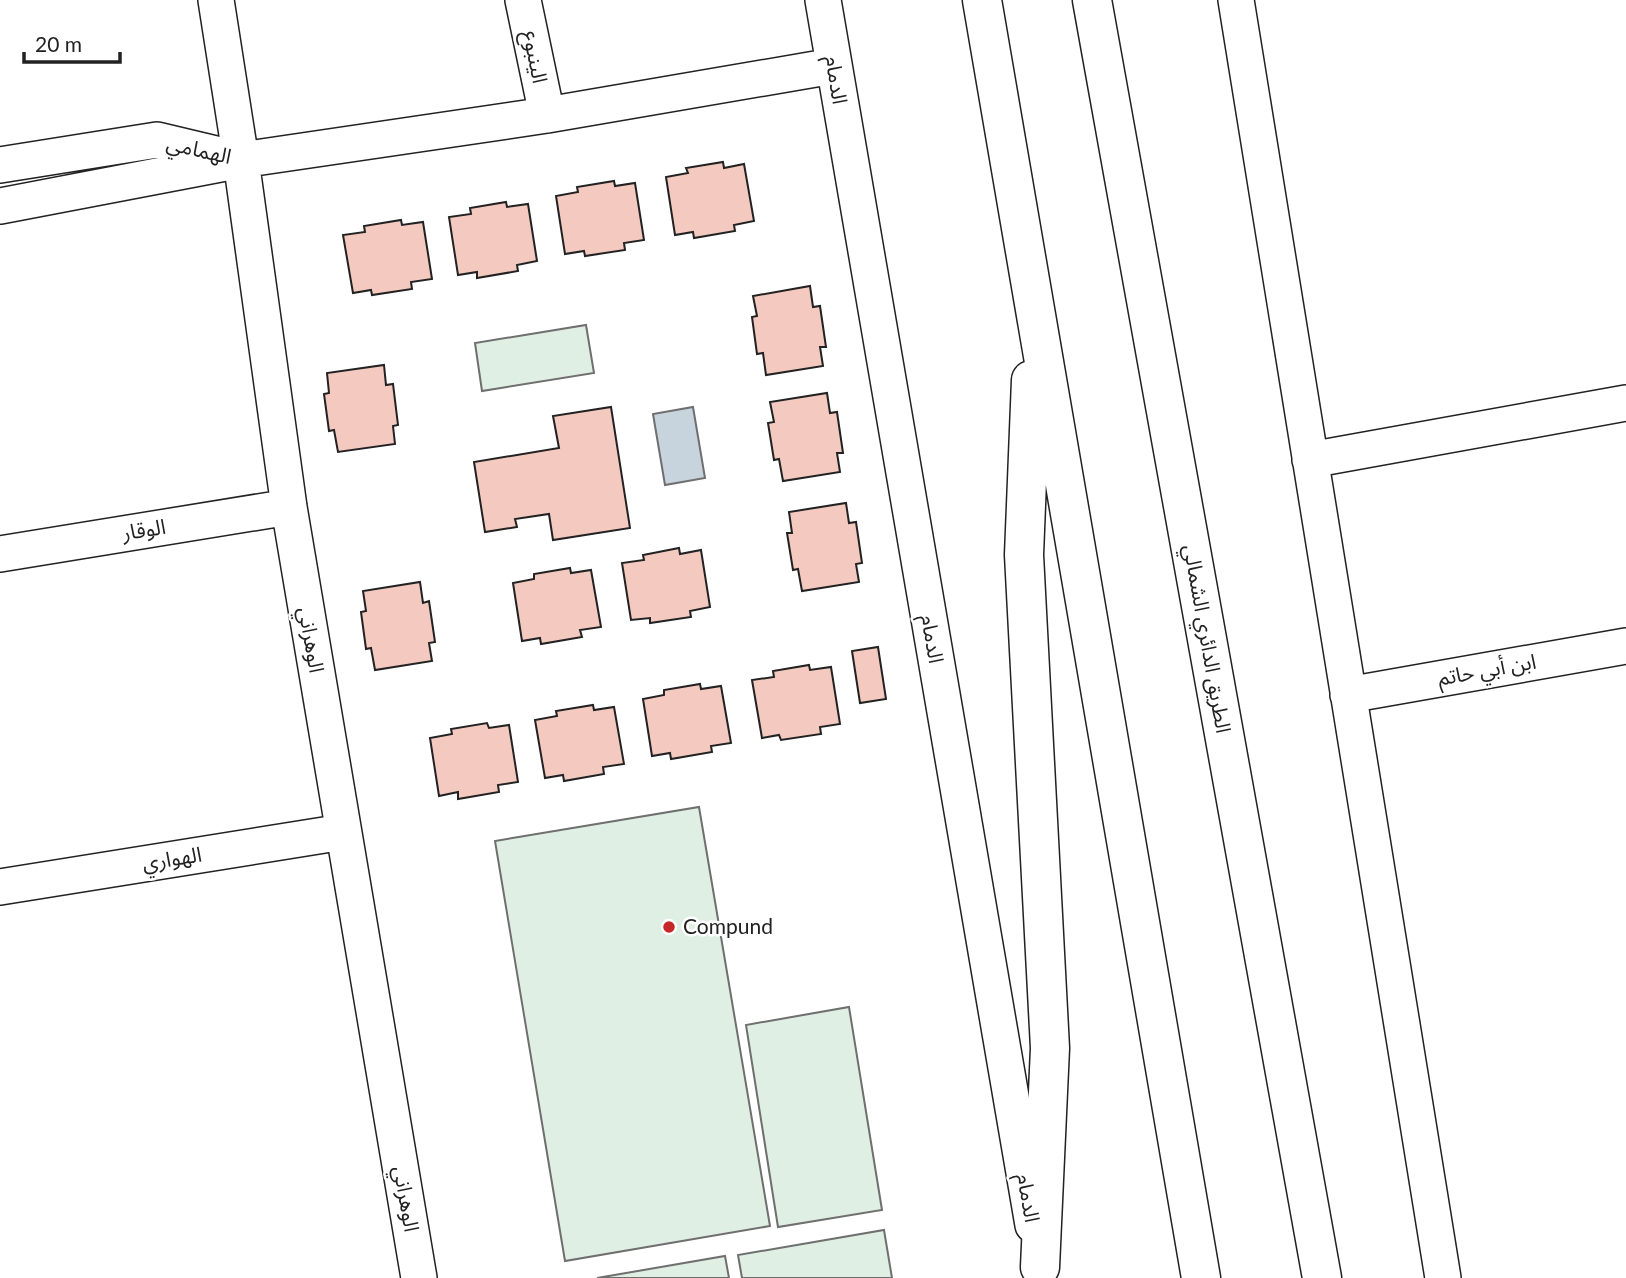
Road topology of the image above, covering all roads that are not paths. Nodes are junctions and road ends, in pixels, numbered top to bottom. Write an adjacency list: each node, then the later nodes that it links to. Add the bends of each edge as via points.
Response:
1 (216, 0): 11 (street, الوهراني)
2 (523, 0): 10 (street, الينبوع)
3 (823, 0): 8 (street, الدمام)
4 (982, 0): 14 (highway)
5 (1093, 0): 9 (highway, الطريق الدائري الشمالي)
6 (1101, 0): 9 (highway)
7 (1236, 0): 16 (street)
8 (833, 66): 10 (street); 23 (street, الدمام)
9 (1105, 78): 26 (highway, الطريق الدائري الشمالي)
10 (547, 115): 11 (street)
11 (242, 160): 12 (street, الهمامي, via 157,140); 13 (street, الهمامي); 17 (street, الوهراني)
12 (0, 165)
13 (0, 206)
14 (1034, 301): 23 (highway, via 1024,555 1050,1048); 25 (highway)
15 (1626, 403): 16 (street)
16 (1310, 460): 20 (street)
17 (289, 507): 18 (street, الوقار); 21 (street, الوهراني)
18 (0, 554)
19 (1626, 646): 20 (street, ابن أبي حاتم)
20 (1348, 695): 27 (street)
21 (344, 832): 22 (street, الهواري); 24 (street, الوهراني)
22 (0, 887)
23 (1041, 1273)
24 (419, 1278)
25 (1201, 1278)
26 (1322, 1278)
27 (1443, 1278)

